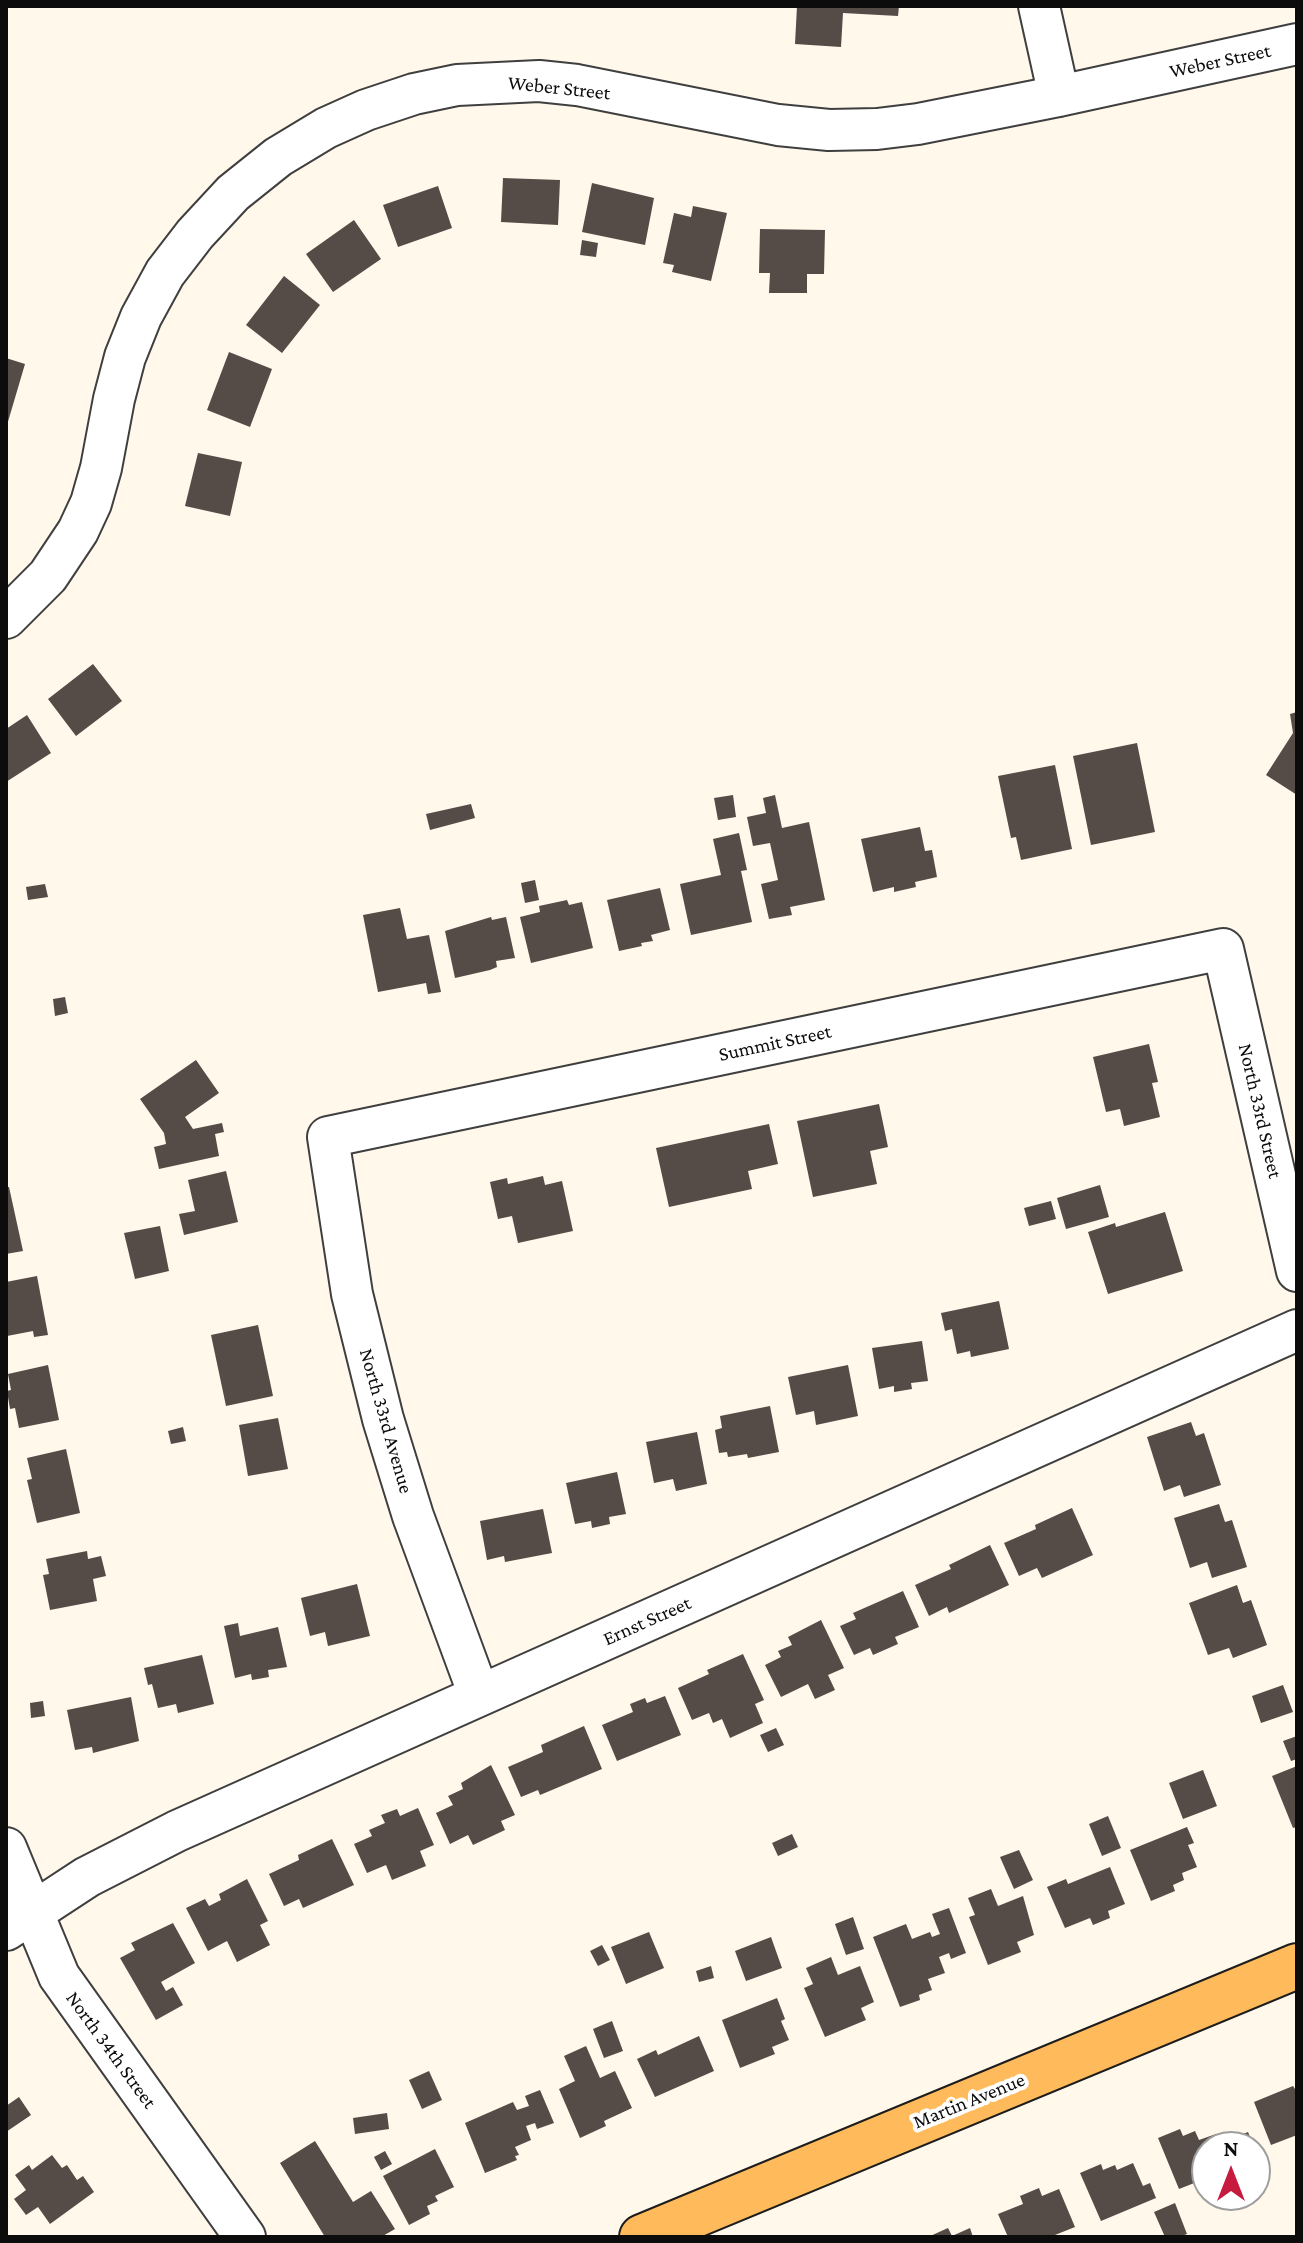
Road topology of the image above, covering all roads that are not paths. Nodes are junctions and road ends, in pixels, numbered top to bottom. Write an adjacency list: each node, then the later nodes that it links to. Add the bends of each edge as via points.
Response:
1 (1039, 6): 3 (street)
2 (1297, 44): 3 (street, Weber Street)
3 (1059, 96): 4 (street, Weber Street, via 918,124 829,130 778,125 577,85 501,81 414,94 326,128 233,193 165,273 125,357 85,517 48,576)
4 (6, 618)
5 (1223, 949): 6 (street, Summit Street); 7 (street, North 33rd Street)
6 (328, 1137): 9 (street, North 33rd Avenue, via 352,1294 383,1419)
7 (1295, 1251)
8 (1297, 1330): 9 (street, Ernst Street)
9 (479, 1695): 11 (street, Ernst Street, via 177,1831 87,1877)
10 (6, 1848): 11 (street, North 34th Street)
11 (19, 1921): 13 (street, North 34th Street)
12 (1297, 1966): 14 (main road, Martin Avenue)
13 (245, 2237)
14 (642, 2237)

